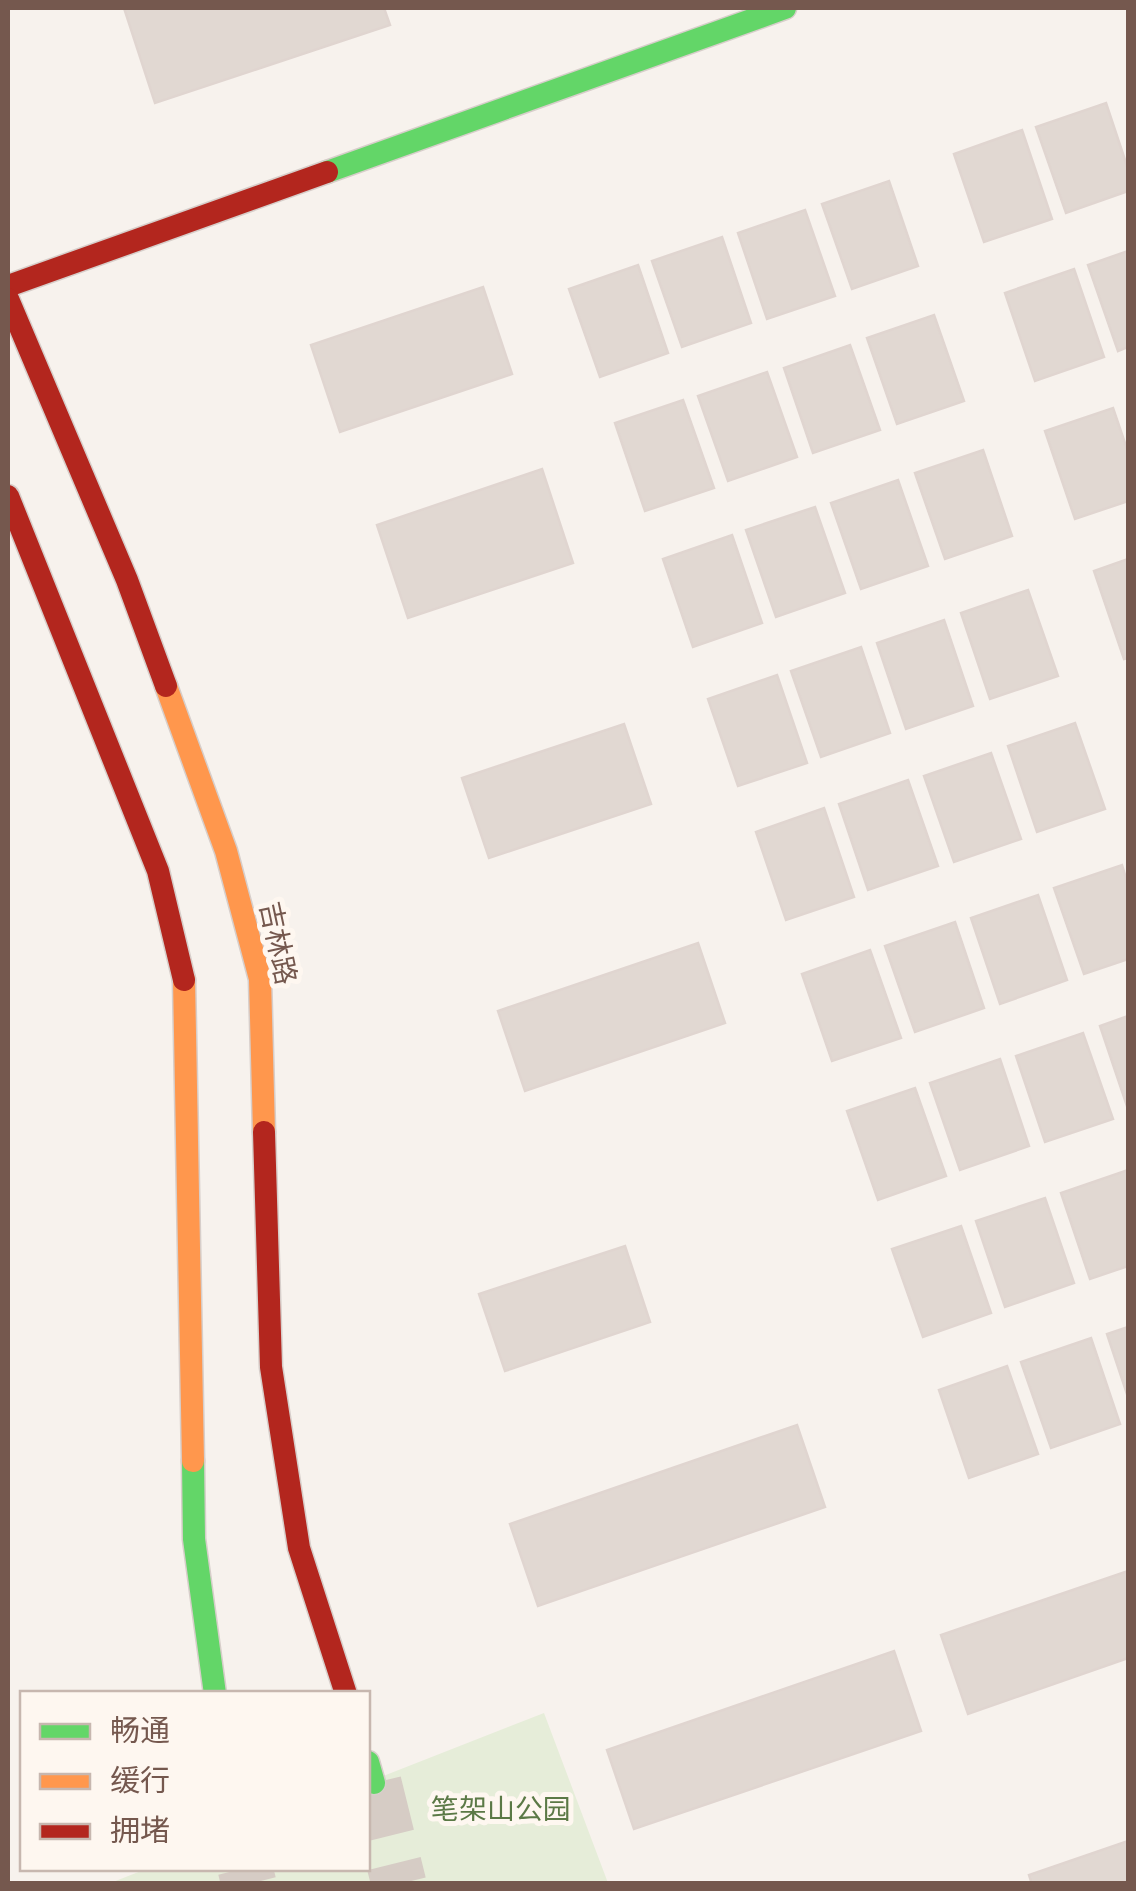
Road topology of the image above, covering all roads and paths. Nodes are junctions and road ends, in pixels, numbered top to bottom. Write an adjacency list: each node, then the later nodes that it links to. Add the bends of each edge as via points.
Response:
1 (785, 8): 2 (main road)
2 (8, 286)
3 (8, 299): 6 (main road, 吉林路, via 128,580 226,851 260,979 271,1368 299,1548)
4 (8, 496): 5 (main road, via 158,872 187,993 194,1540)
5 (215, 1691)
6 (345, 1691)

